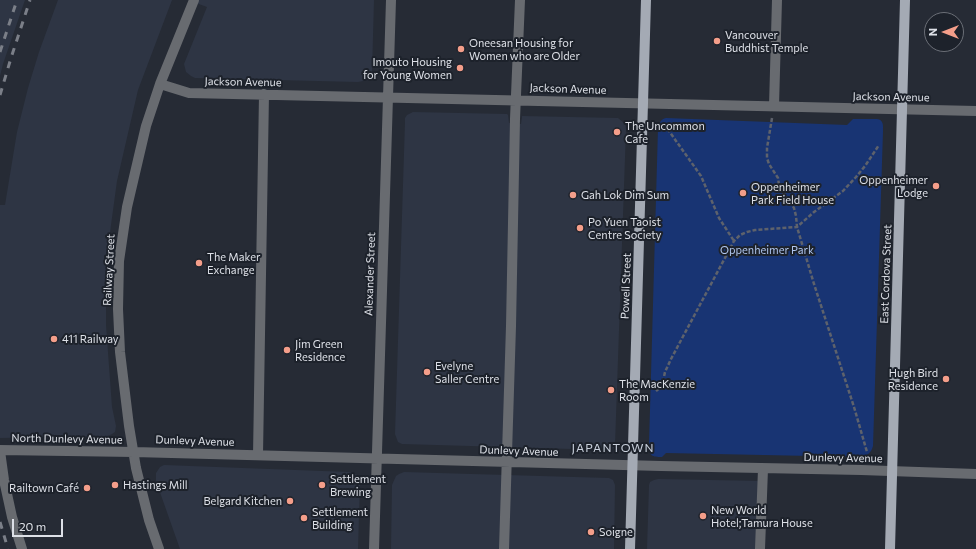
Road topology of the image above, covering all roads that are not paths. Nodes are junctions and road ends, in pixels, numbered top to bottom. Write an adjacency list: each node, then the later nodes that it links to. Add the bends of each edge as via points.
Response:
1 (194, 0): 7 (street, Railway Street)
2 (391, 0): 9 (street, Alexander Street)
3 (520, 0): 10 (street)
4 (646, 0): 11 (main road, Powell Street)
5 (777, 0): 12 (street)
6 (905, 0): 13 (main road, East Cordova Street)
7 (160, 84): 8 (street, Jackson Avenue, via 189,93); 16 (street, Railway Street, via 136,166 119,261 120,352)
8 (264, 94): 9 (street, Jackson Avenue); 17 (street)
9 (388, 97): 10 (street, Jackson Avenue); 18 (street, Alexander Street)
10 (516, 100): 11 (street, Jackson Avenue); 19 (street)
11 (643, 104): 12 (street, Jackson Avenue); 20 (main road, Powell Street)
12 (774, 106): 13 (street, Jackson Avenue)
13 (903, 109): 14 (street, Jackson Avenue); 22 (main road, East Cordova Street)
14 (976, 111)
15 (0, 451): 16 (street, North Dunlevy Avenue); 24 (street, via 12,517)
16 (134, 452): 17 (street, Dunlevy Avenue); 25 (street, Railway Street, via 149,520)
17 (258, 455): 18 (street, Dunlevy Avenue)
18 (377, 459): 19 (street, Dunlevy Avenue); 26 (street, Alexander Street)
19 (507, 462): 20 (street, Dunlevy Avenue); 27 (street)
20 (633, 466): 21 (street, Dunlevy Avenue); 28 (main road, Powell Street)
21 (763, 469): 22 (street, Dunlevy Avenue); 29 (street)
22 (893, 472): 23 (street, Dunlevy Avenue); 30 (main road, East Cordova Street)
23 (976, 474)
24 (22, 549)
25 (159, 549)
26 (374, 549)
27 (504, 549)
28 (630, 549)
29 (760, 549)
30 (890, 549)

